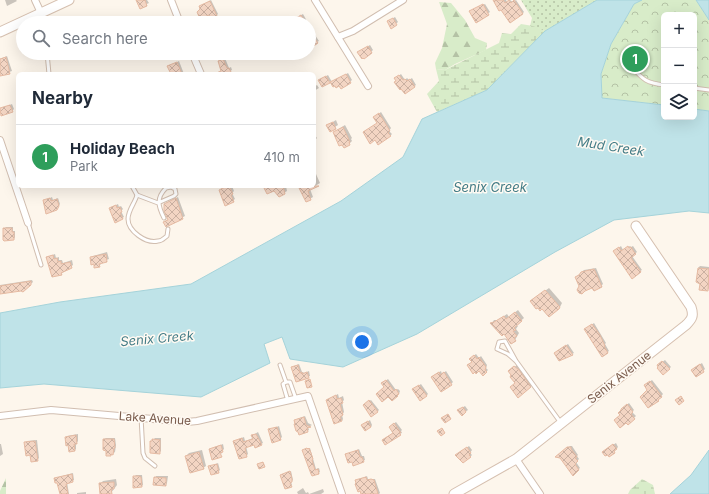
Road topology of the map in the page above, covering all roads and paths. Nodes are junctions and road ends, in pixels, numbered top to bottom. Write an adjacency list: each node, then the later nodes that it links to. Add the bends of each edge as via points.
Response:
1 (35, 0): 6 (street)
2 (69, 0): 6 (street)
3 (171, 0): 9 (street)
4 (315, 0): 12 (street)
5 (403, 0): 12 (street)
6 (41, 13): 7 (street); 8 (lane)
7 (35, 16)
8 (41, 16)
9 (177, 16)
10 (16, 25): 11 (street)
11 (0, 32)
12 (338, 38): 19 (street)
13 (48, 60): 16 (lane)
14 (195, 60): 17 (street)
15 (632, 68): 18 (lane, via 643,80)
16 (49, 72)
17 (200, 72)
18 (661, 85)
19 (368, 86)
20 (697, 88): 21 (lane)
21 (709, 90)
22 (0, 140): 23 (street)
23 (16, 187)
24 (16, 188): 31 (street)
25 (133, 188): 28 (lane)
26 (166, 188): 29 (lane)
27 (173, 188): 29 (lane, via 176,194 174,196)
28 (137, 195): 29 (lane); 33 (lane, via 128,216 131,229 152,242 158,242 167,236)
29 (158, 203): 30 (lane)
30 (164, 218)
31 (28, 223): 34 (lane)
32 (636, 226): 42 (street, Senix Avenue, via 691,307 693,317)
33 (168, 229)
34 (41, 265)
35 (516, 361): 35 (lane, via 497,349 499,342 505,341 508,344); 42 (lane)
36 (280, 365): 37 (lane)
37 (286, 382): 38 (lane, via 290,382); 39 (lane, via 283,384)
38 (296, 399): 39 (street, Lake Avenue); 45 (street, Lake Avenue, via 308,396)
39 (288, 401): 41 (street, Lake Avenue, via 197,421)
40 (0, 416): 41 (street, Lake Avenue, via 51,410)
41 (141, 418): 44 (lane, via 142,453)
42 (561, 423): 43 (street, Senix Avenue)
43 (516, 459): 46 (street, Senix Avenue); 47 (street)
44 (154, 466)
45 (342, 494)
46 (454, 494)
47 (540, 494)

